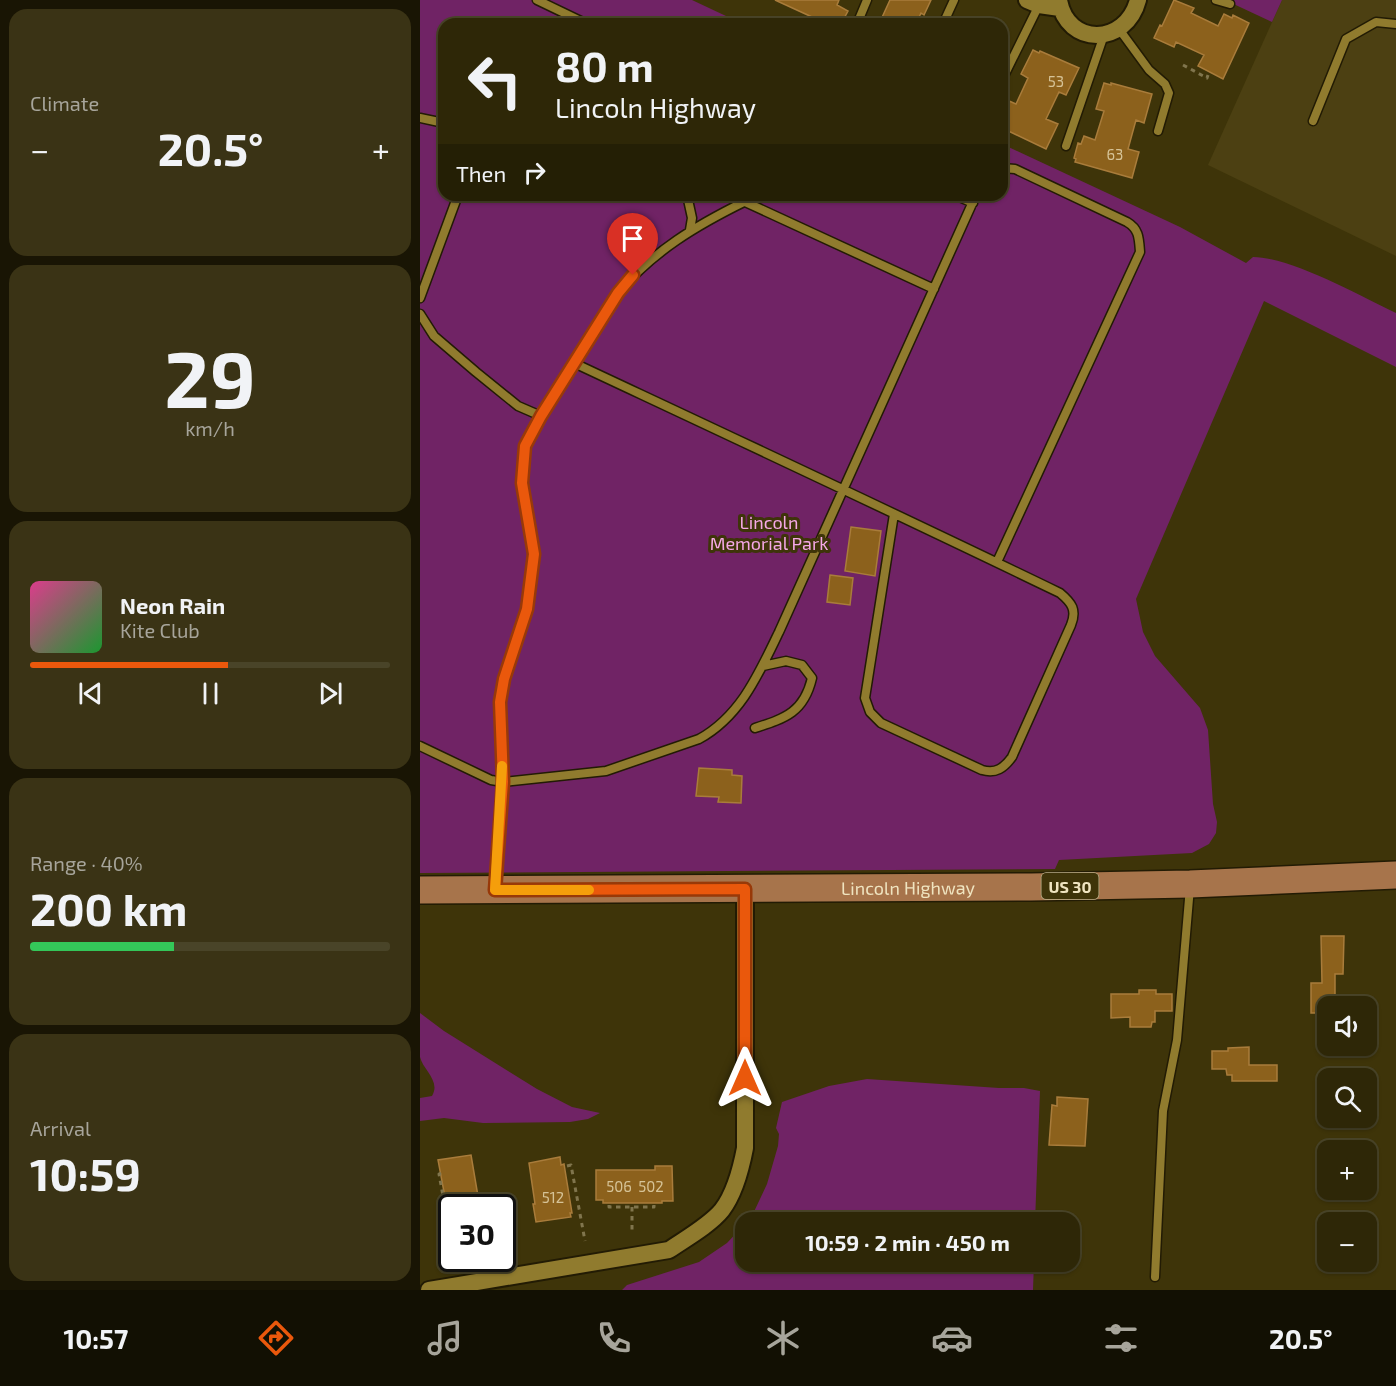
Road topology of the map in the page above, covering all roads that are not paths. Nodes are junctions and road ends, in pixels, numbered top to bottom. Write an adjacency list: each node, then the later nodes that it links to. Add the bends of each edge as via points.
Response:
1 (537, 0): 9 (lane)
2 (867, 0): 10 (lane)
3 (954, 0): 11 (lane)
4 (1138, 0): 13 (street, via 1128,21)
5 (1216, 0): 8 (lane)
6 (1033, 3): 7 (street); 14 (lane)
7 (1059, 4): 13 (street, via 1073,26 1093,35)
8 (1230, 4)
9 (574, 18)
10 (860, 18)
11 (946, 18)
12 (1396, 24): 16 (lane, via 1376,22 1346,39)
13 (1112, 32): 18 (lane, via 1165,84 1169,93); 19 (lane)
14 (1008, 66)
15 (420, 118): 17 (lane)
16 (1313, 121)
17 (438, 122)
18 (1158, 131)
19 (1066, 146)
20 (1008, 168): 33 (lane, via 1135,226 1140,252)
21 (456, 201): 27 (lane)
22 (688, 201): 25 (lane)
23 (746, 201): 25 (lane); 26 (lane)
24 (973, 201): 26 (lane)
25 (690, 230): 29 (lane, via 633,275)
26 (934, 289): 31 (lane)
27 (421, 295)
28 (420, 314): 30 (lane, via 434,336 476,372 518,406)
29 (574, 363): 30 (lane); 31 (lane)
30 (541, 416): 37 (lane, via 525,446 522,463 534,554 527,609 500,702)
31 (843, 490): 32 (lane); 34 (lane)
32 (894, 514): 33 (lane); 33 (lane, via 865,698 867,706 881,723 982,770 995,772 1012,757 1074,618 1072,604 1060,593)
33 (997, 562)
34 (763, 666): 35 (lane, via 786,661 802,665 812,678 808,695 796,710); 37 (lane, via 736,710 699,739 606,771)
35 (755, 728)
36 (420, 746): 37 (lane)
37 (503, 782): 42 (lane)
38 (1396, 875): 39 (main road, Lincoln Highway / US 30)
39 (1190, 884): 40 (main road, Lincoln Highway / US 30); 43 (lane, via 1177,1040 1163,1111)
40 (745, 889): 42 (main road, Lincoln Highway / US 30); 44 (street, via 745,1148 737,1181 722,1210 669,1250)
41 (420, 890): 42 (main road, Lincoln Highway / US 30)
42 (495, 890)
43 (1155, 1277)
44 (429, 1290)

